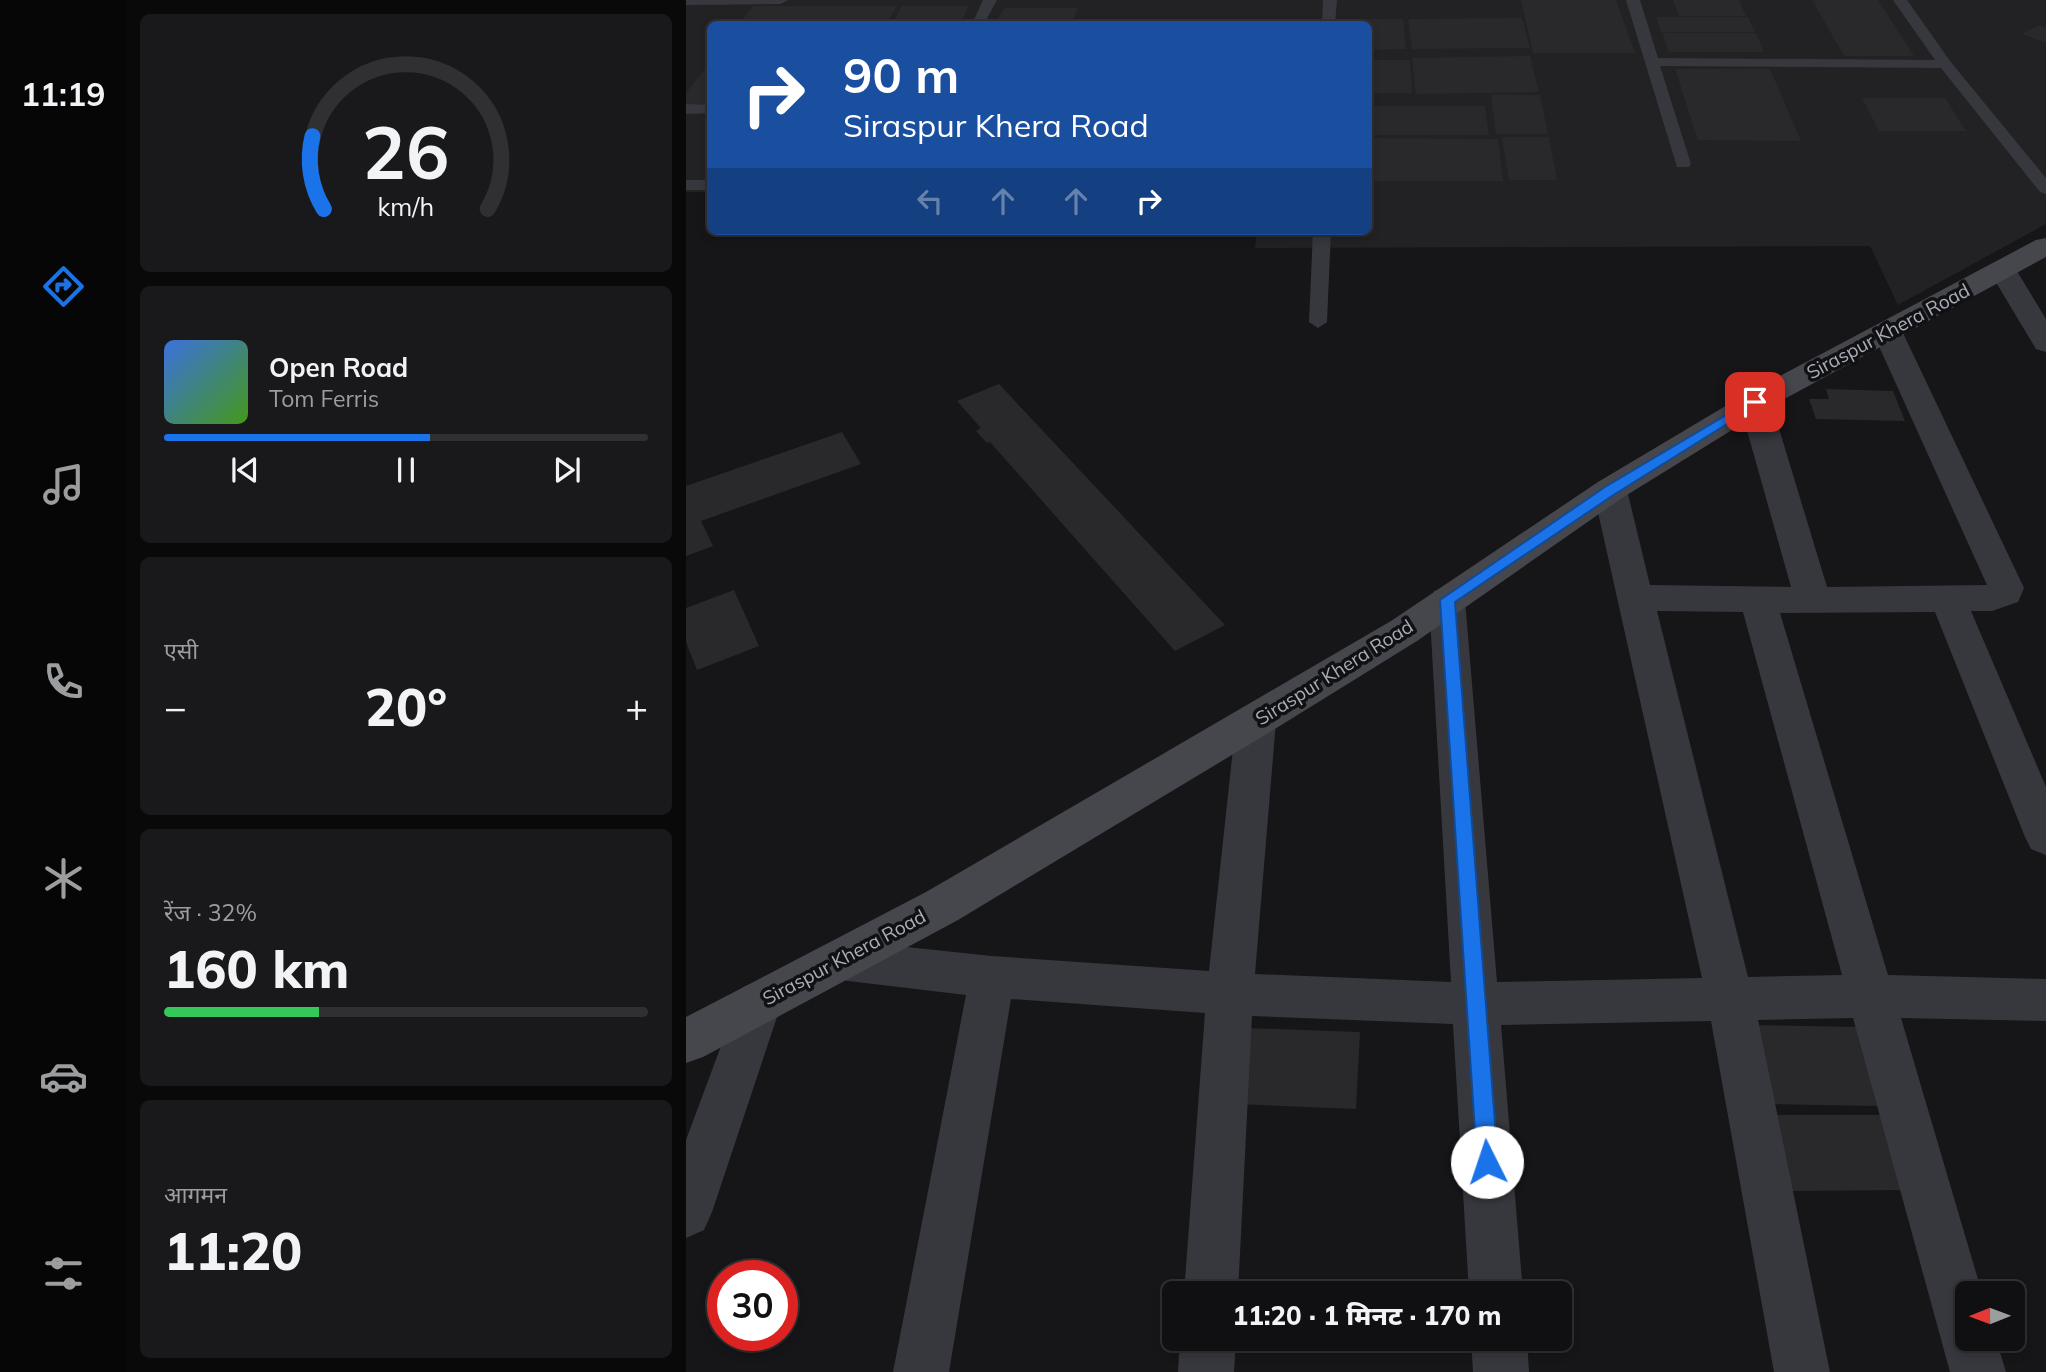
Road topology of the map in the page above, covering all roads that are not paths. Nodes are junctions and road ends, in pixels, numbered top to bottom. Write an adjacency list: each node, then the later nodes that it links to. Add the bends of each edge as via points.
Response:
1 (781, 0): 6 (lane)
2 (990, 0): 7 (lane)
3 (1330, 0): 8 (lane)
4 (1633, 0): 9 (lane)
5 (1900, 0): 10 (lane)
6 (686, 1)
7 (980, 21)
8 (1329, 21)
9 (1651, 62): 10 (lane); 13 (lane)
10 (1945, 64): 16 (lane)
11 (707, 108): 12 (lane)
12 (686, 109)
13 (1683, 164)
14 (686, 185): 15 (lane)
15 (707, 185)
16 (2046, 189)
17 (1322, 235): 20 (lane)
18 (2046, 246): 19 (street, Siraspur Khera Road)
19 (2002, 269): 21 (street, Siraspur Khera Road); 22 (street)
20 (1318, 322)
21 (1888, 332): 23 (street, Siraspur Khera Road); 27 (street, via 2006,588 2001,597)
22 (2046, 343)
23 (1755, 402): 24 (street, Siraspur Khera Road); 29 (street)
24 (1610, 491): 25 (street); 28 (street, Siraspur Khera Road)
25 (1636, 598): 26 (street); 36 (street)
26 (1758, 599): 29 (street); 35 (street)
27 (1948, 599): 29 (street); 31 (street)
28 (1447, 600): 30 (street, Siraspur Khera Road); 39 (street)
29 (1813, 600)
30 (1256, 721): 32 (street, Siraspur Khera Road); 34 (street)
31 (2046, 837)
32 (840, 960): 33 (street); 38 (street, Siraspur Khera Road)
33 (992, 977): 34 (street); 48 (street)
34 (1230, 994): 39 (street); 42 (street)
35 (1869, 996): 36 (street); 37 (street); 44 (street)
36 (1730, 999): 39 (street); 51 (street)
37 (2046, 1000)
38 (759, 1002): 40 (street, Siraspur Khera Road); 41 (street)
39 (1476, 1004): 43 (street)
40 (686, 1041)
41 (686, 1212)
42 (1212, 1281)
43 (1495, 1281)
44 (1955, 1292)
45 (1207, 1351): 49 (street)
46 (1500, 1351): 50 (street)
47 (1972, 1351): 52 (street)
48 (921, 1372)
49 (1206, 1372)
50 (1501, 1372)
51 (1802, 1372)
52 (1978, 1372)

